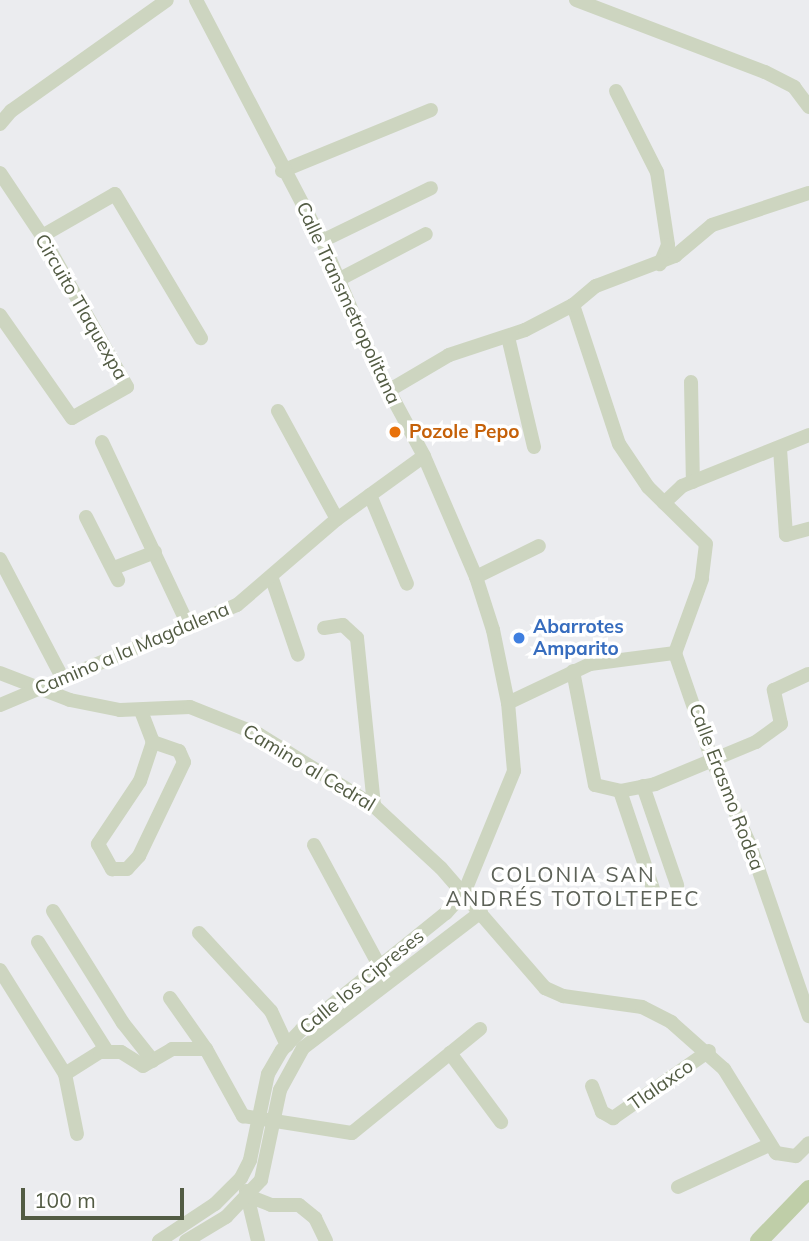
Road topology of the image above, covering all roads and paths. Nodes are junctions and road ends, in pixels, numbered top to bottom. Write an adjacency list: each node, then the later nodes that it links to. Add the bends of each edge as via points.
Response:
1 (167, 0): 7 (street)
2 (196, 0): 9 (street, Calle Transmetropolitana)
3 (576, 0): 5 (street, via 765,72 794,87)
4 (616, 91): 16 (street, via 657,172 668,245)
5 (809, 107)
6 (431, 110): 9 (street)
7 (5, 113): 8 (street)
8 (0, 124)
9 (282, 171): 15 (street, Calle Transmetropolitana)
10 (0, 173): 14 (street, Circuito Tlaquexpa)
11 (431, 188): 15 (street)
12 (809, 193): 16 (street, via 735,214 712,225)
13 (426, 234): 17 (street)
14 (42, 236): 19 (street, Circuito Tlaquexpa, via 127,387 72,418); 21 (street, via 115,194)
15 (322, 241): 17 (street, Calle Transmetropolitana)
16 (660, 264): 18 (street, via 596,286)
17 (338, 280): 23 (street, Calle Transmetropolitana)
18 (572, 305): 20 (street); 32 (street, via 608,421 634,466)
19 (0, 315)
20 (508, 337): 23 (street, via 449,355); 27 (street)
21 (201, 338)
22 (691, 382): 30 (street)
23 (388, 391): 29 (street, Calle Transmetropolitana)
24 (278, 411): 34 (street)
25 (809, 435): 28 (street)
26 (102, 442): 37 (street)
27 (534, 447)
28 (780, 449): 30 (street); 35 (street, via 786,535)
29 (424, 456): 31 (street, Camino a la Magdalena); 39 (street, Calle Transmetropolitana)
30 (693, 482): 32 (street)
31 (370, 495): 34 (street, Camino a la Magdalena); 41 (street)
32 (664, 503): 44 (street, via 699,532 706,544 702,579)
33 (86, 517): 37 (street, via 116,574)
34 (337, 519): 40 (street, Camino a la Magdalena)
35 (809, 530)
36 (539, 546): 39 (street)
37 (155, 552): 42 (street)
38 (0, 559): 49 (street)
39 (476, 577): 51 (street, Calle Transmetropolitana)
40 (272, 579): 42 (street, Camino a la Magdalena, via 237,605); 45 (street)
41 (407, 584)
42 (188, 625): 49 (street, Camino a la Magdalena)
43 (324, 628): 58 (street, via 343,625 357,639)
44 (675, 653): 46 (street, via 590,664); 55 (street, Calle Erasmo Rodea)
45 (298, 655)
46 (573, 671): 51 (street); 57 (street, via 595,785)
47 (0, 673): 50 (street, Camino al Cedral)
48 (809, 674): 55 (street, via 774,691 779,727 738,752)
49 (62, 677): 50 (street, Camino a la Magdalena)
50 (36, 689): 52 (street, Camino a la Magdalena); 53 (street, Camino al Cedral, via 70,700)
51 (508, 703): 61 (street, Calle Transmetropolitana, via 514,771)
52 (0, 705)
53 (141, 711): 54 (street); 58 (street, Camino al Cedral, via 190,706 208,711 258,734)
54 (153, 742): 54 (street, via 140,781 98,844 100,856 112,869 127,869 139,856 184,762 179,751)
55 (712, 760): 56 (street); 70 (street, Calle Erasmo Rodea, via 750,845)
56 (643, 786): 57 (street); 60 (street)
57 (620, 791): 62 (street)
58 (374, 806): 61 (street, Camino al Cedral)
59 (314, 845): 67 (street)
60 (677, 885)
61 (464, 893): 64 (street, Camino al Cedral); 67 (street, Calle los Cipreses, via 446,914)
62 (655, 895)
63 (53, 911): 77 (street, via 123,1023)
64 (481, 912): 75 (street, Camino al Cedral, via 545,988 562,996 642,1007); 81 (street, Calle los Cipreses, via 303,1048 280,1090)
65 (199, 933): 72 (street, via 271,1011)
66 (38, 942): 74 (street)
67 (380, 967): 72 (street, Calle los Cipreses)
68 (0, 971): 78 (street)
69 (170, 998): 73 (street)
70 (809, 1016)
71 (480, 1029): 76 (street)
72 (287, 1045): 80 (street, Calle los Cipreses, via 268,1074)
73 (206, 1049): 77 (street, via 172,1049); 80 (street, via 243,1116)
74 (107, 1051): 77 (street, via 121,1052 138,1065); 78 (street)
75 (709, 1051): 79 (street, Tlalaxco, via 612,1118 601,1112); 85 (street, Camino al Cedral, via 747,1102)
76 (450, 1053): 81 (street, via 352,1133); 82 (street)
77 (153, 1061)
78 (65, 1074): 83 (street)
79 (592, 1086)
80 (258, 1116): 81 (street); 86 (street, Calle los Cipreses, via 250,1160)
81 (275, 1119): 89 (street, Calle los Cipreses, via 267,1164)
82 (501, 1122)
83 (77, 1134)
84 (809, 1143): 85 (street, via 791,1157 776,1153)
85 (769, 1145): 87 (street)
86 (241, 1178): 89 (street); 91 (street, Calle los Cipreses, via 215,1204)
87 (678, 1187)
88 (809, 1189): 95 (main road)
89 (248, 1196): 90 (street, Calle los Cipreses); 93 (street); 94 (street, via 271,1205 299,1205 315,1218)
90 (203, 1237): 92 (street, Calle los Cipreses)
91 (159, 1241)
92 (186, 1241)
93 (258, 1241)
94 (326, 1241)
95 (759, 1241)

